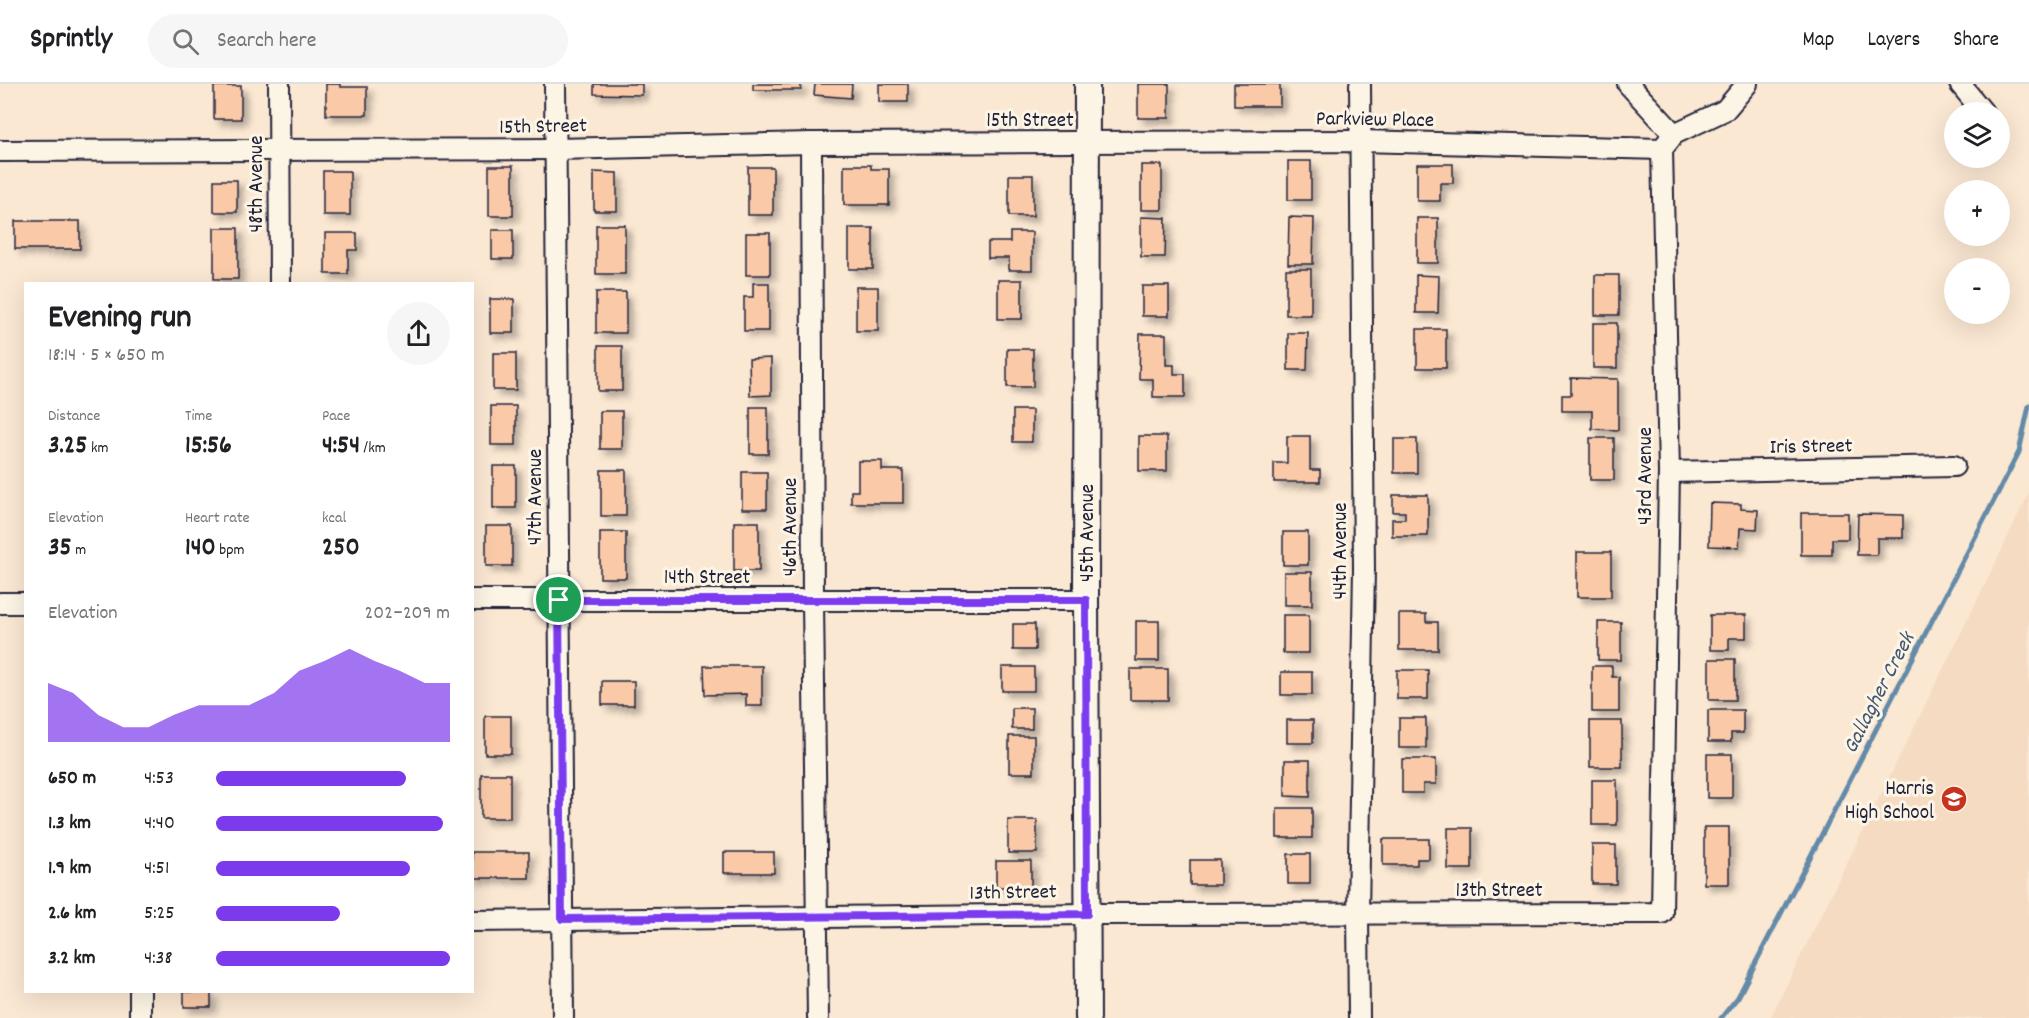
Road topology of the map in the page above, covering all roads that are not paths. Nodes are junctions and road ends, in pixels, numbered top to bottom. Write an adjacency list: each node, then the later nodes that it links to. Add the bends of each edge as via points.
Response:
1 (279, 84): 14 (street, 48th Avenue)
2 (555, 84): 13 (street, 47th Avenue)
3 (1087, 84): 11 (street, 45th Avenue)
4 (1360, 84): 9 (street, 44th Avenue)
5 (1628, 84): 10 (street)
6 (1747, 84): 10 (street, via 1725,110)
7 (1960, 84): 8 (street)
8 (1975, 102)
9 (1360, 141): 10 (street, Parkview Place); 11 (street, Parkview Place); 25 (street, 44th Avenue, via 1364,570)
10 (1668, 141): 18 (street, 43rd Avenue)
11 (1087, 142): 12 (street, 15th Street); 22 (street, 45th Avenue)
12 (810, 143): 13 (street, 15th Street); 21 (street, 46th Avenue)
13 (556, 149): 14 (street, 15th Street); 20 (street, 47th Avenue)
14 (279, 150): 15 (street, 15th Street); 16 (street, 48th Avenue)
15 (0, 151)
16 (280, 282)
17 (1954, 466): 18 (street, Iris Street)
18 (1669, 472): 27 (street, 43rd Avenue)
19 (474, 600): 20 (street, 14th Street)
20 (559, 600): 21 (street, 14th Street); 29 (street, 47th Avenue)
21 (813, 600): 22 (street, 14th Street); 28 (street, 46th Avenue)
22 (1086, 600): 26 (street, 45th Avenue)
23 (0, 603): 24 (street)
24 (24, 603)
25 (1358, 913): 26 (street, 13th Street); 27 (street, 13th Street); 36 (street, 44th Avenue)
26 (1087, 914): 28 (street, 13th Street); 35 (street, 45th Avenue)
27 (1662, 914)
28 (817, 917): 29 (street, 13th Street); 34 (street, 46th Avenue)
29 (562, 919): 30 (street, 13th Street); 33 (street, 47th Avenue)
30 (474, 921)
31 (140, 993): 32 (street)
32 (140, 1018)
33 (563, 1018)
34 (818, 1018)
35 (1088, 1018)
36 (1359, 1018)

